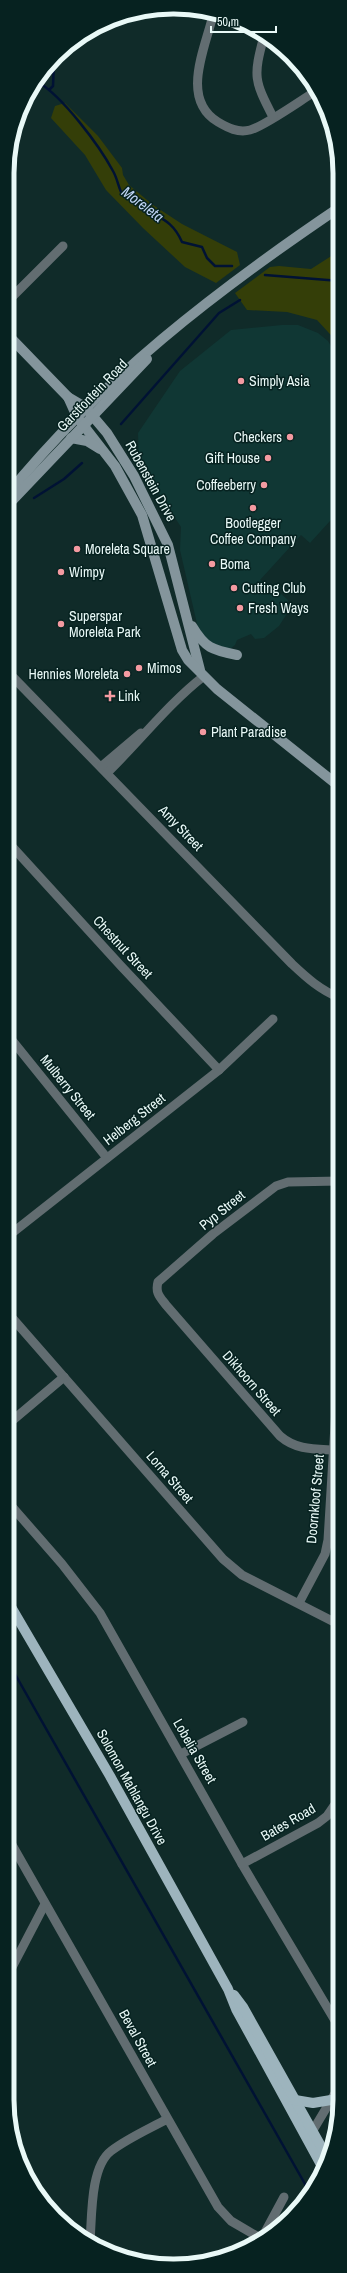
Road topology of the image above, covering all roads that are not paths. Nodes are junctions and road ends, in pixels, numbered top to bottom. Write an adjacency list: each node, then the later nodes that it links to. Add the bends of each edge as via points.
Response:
1 (212, 18): 4 (street, via 197,81 202,107 207,114 225,126 242,131 251,130)
2 (263, 41): 4 (street, via 257,57 256,79)
3 (312, 94): 4 (street)
4 (273, 117)
5 (333, 212): 10 (street, Garstfontein Road, via 286,243 202,307)
6 (63, 246): 7 (street)
7 (14, 295)
8 (14, 341): 9 (street)
9 (68, 397): 10 (street, Rubenstein Drive); 11 (street, Rubenstein Drive)
10 (89, 411): 11 (street, Garstfontein Road); 16 (street, Rubenstein Drive, via 107,433 134,476 164,535 172,556)
11 (80, 421): 12 (street, Garstfontein Road); 13 (street, Rubenstein Drive); 14 (street, Garstfontein Road)
12 (71, 438): 13 (street, via 87,441); 15 (street, Garstfontein Road)
13 (104, 450): 18 (street, Rubenstein Drive, via 142,515 182,650 188,660)
14 (14, 488)
15 (14, 499)
16 (186, 615): 17 (street, via 205,644 213,650); 18 (street, Rubenstein Drive)
17 (237, 655)
18 (202, 673): 20 (street, via 131,750); 21 (street, Rubenstein Drive, via 264,729)
19 (14, 678): 20 (street, Amy Street)
20 (104, 770): 23 (street, Amy Street, via 292,964 311,982)
21 (333, 782)
22 (14, 849): 26 (street, Chestnut Street)
23 (333, 995)
24 (273, 1019): 26 (street, Helberg Street)
25 (14, 1043): 27 (street, Mulberry Street)
26 (220, 1070): 27 (street, Helberg Street)
27 (107, 1158): 29 (street, Helberg Street)
28 (333, 1181): 30 (street, Pyp Street, via 288,1182 270,1190 213,1234 158,1282 156,1292)
29 (14, 1231)
30 (166, 1305): 34 (street, Dikhoorn Street, via 289,1444)
31 (14, 1320): 32 (street, Lorna Street)
32 (64, 1377): 33 (street); 37 (street, Lorna Street, via 223,1559 242,1575)
33 (14, 1419)
34 (333, 1450)
35 (333, 1465): 37 (street, Doornkloof Street, via 328,1540 324,1554)
36 (14, 1509): 41 (street, Lobelia Street, via 94,1604)
37 (299, 1604): 39 (street, Lorna Street)
38 (14, 1612): 47 (main road, Solomon Mahlangu Drive, via 110,1776)
39 (333, 1621)
40 (243, 1722): 41 (street)
41 (180, 1754): 44 (street, Lobelia Street)
42 (333, 1807): 44 (street, Bates Road, via 318,1823)
43 (14, 1849): 45 (street, Beval Street)
44 (242, 1864): 48 (street, Lobelia Street)
45 (45, 1904): 46 (street); 52 (street, Beval Street)
46 (14, 1964)
47 (228, 1989): 50 (main road, Solomon Mahlangu Drive, via 243,2006); 53 (main road, Solomon Mahlangu Drive, via 236,2009)
48 (333, 2017)
49 (333, 2097): 51 (street)
50 (295, 2100): 51 (main road, via 313,2103); 53 (main road, Solomon Mahlangu Drive)
51 (331, 2100): 53 (street)
52 (167, 2119): 58 (street, via 111,2152 102,2162 96,2181); 59 (street, Beval Street, via 224,2216)
53 (309, 2136): 54 (main road, Solomon Mahlangu Drive); 55 (main road, Solomon Mahlangu Drive)
54 (324, 2154)
55 (321, 2162)
56 (284, 2197): 57 (street)
57 (267, 2229)
58 (91, 2236)
59 (256, 2236)

